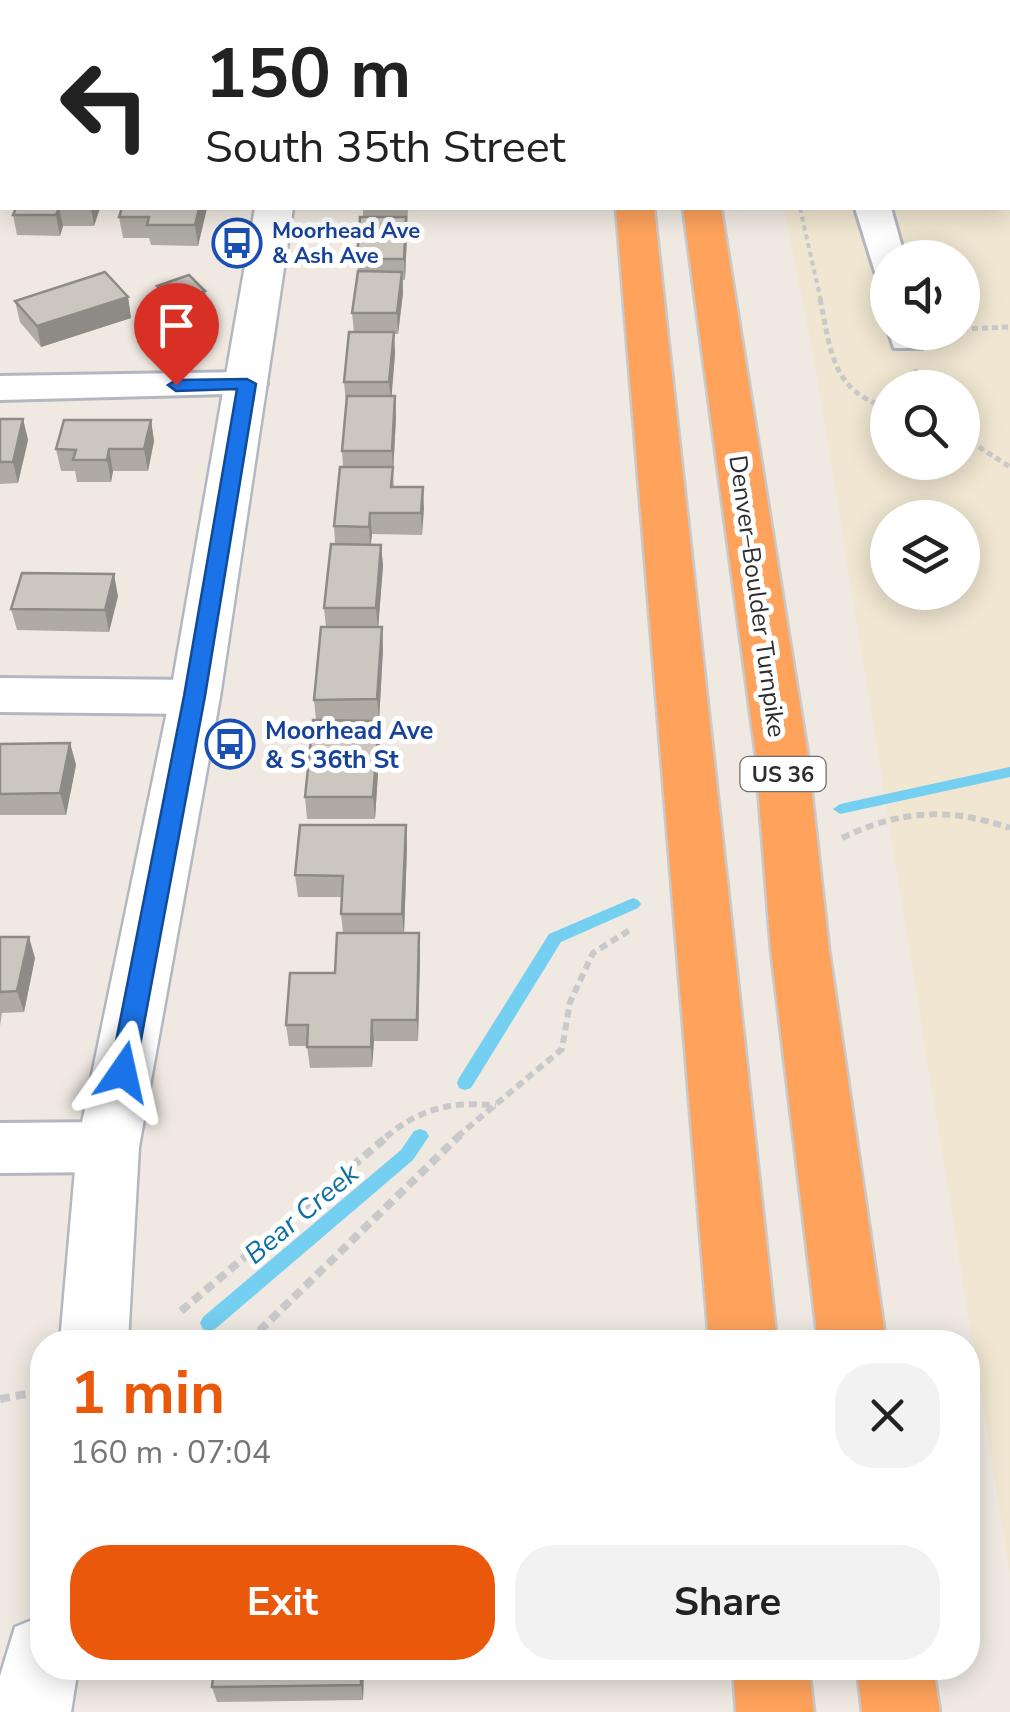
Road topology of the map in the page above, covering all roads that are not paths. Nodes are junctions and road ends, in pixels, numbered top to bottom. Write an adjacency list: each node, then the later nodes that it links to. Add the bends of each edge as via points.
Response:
1 (274, 210): 6 (street)
2 (635, 210): 13 (highway)
3 (702, 210): 14 (highway, Denver–Boulder Turnpike / US 36, via 780,750)
4 (874, 210): 5 (street)
5 (882, 240)
6 (247, 384): 7 (street); 9 (street)
7 (0, 388)
8 (0, 695): 9 (street)
9 (194, 696): 10 (street)
10 (108, 1147): 11 (street); 12 (street)
11 (0, 1148)
12 (95, 1330)
13 (742, 1330)
14 (850, 1330)
15 (38, 1680): 18 (street)
16 (772, 1680): 19 (highway)
17 (897, 1680): 20 (highway)
18 (32, 1712)
19 (775, 1712)
20 (901, 1712)

